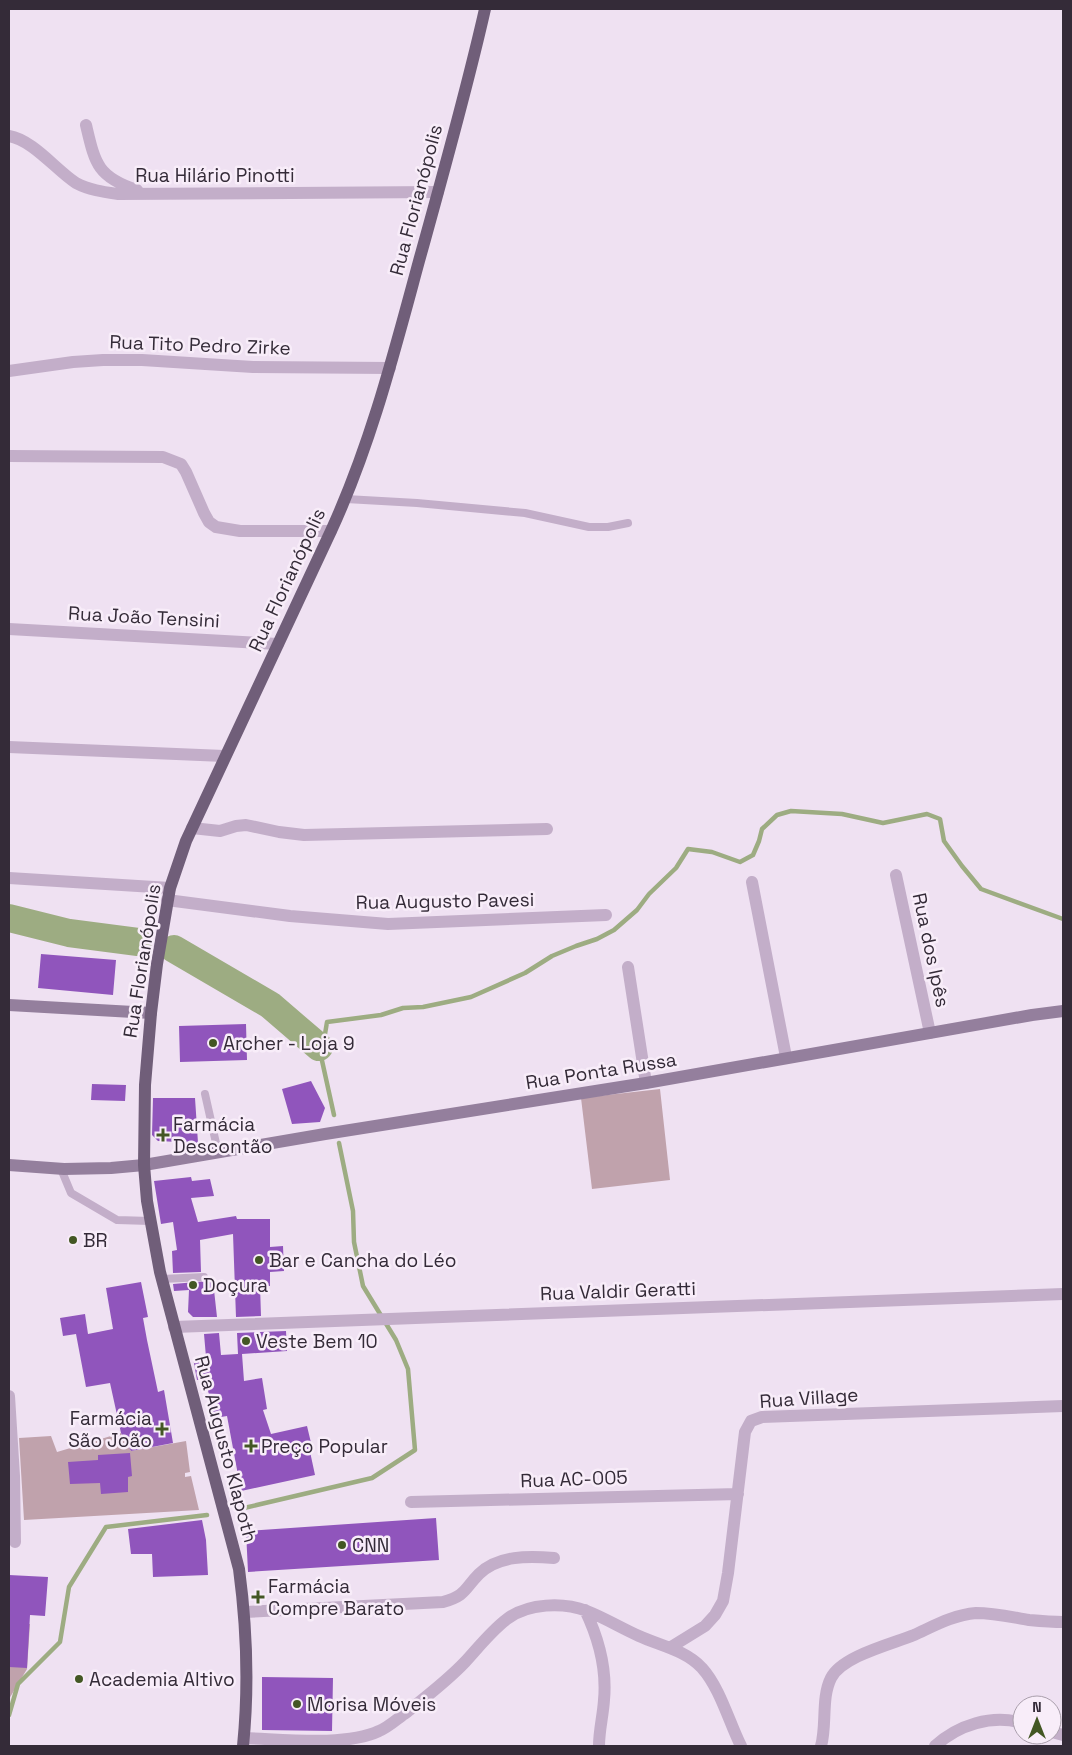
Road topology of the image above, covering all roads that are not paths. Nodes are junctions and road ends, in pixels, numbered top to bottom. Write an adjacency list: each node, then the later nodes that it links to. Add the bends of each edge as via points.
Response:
1 (485, 9): 4 (main road, Rua Florianópolis)
2 (86, 124): 5 (street, via 94,157 109,178)
3 (9, 136): 5 (street, Rua Hilário Pinotti, via 28,144 78,184 96,191)
4 (438, 192): 5 (street, Rua Hilário Pinotti); 6 (main road, Rua Florianópolis)
5 (152, 195)
6 (390, 368): 7 (street, Rua Tito Pedro Zirke, via 253,367 103,360); 9 (main road, Rua Florianópolis)
7 (9, 372)
8 (9, 456): 11 (street, via 163,458 181,464 209,522 216,527 240,531)
9 (346, 499): 10 (lane, via 525,513 589,527); 11 (main road, Rua Florianópolis)
10 (628, 523)
11 (331, 531): 13 (main road, Rua Florianópolis)
12 (9, 629): 13 (street, Rua João Tensini)
13 (278, 644): 15 (main road, Rua Florianópolis)
14 (9, 747): 15 (street)
15 (224, 756): 16 (main road, Rua Florianópolis)
16 (192, 828): 17 (street, via 220,831 246,825 304,835); 21 (main road, Rua Florianópolis)
17 (547, 829)
18 (896, 875): 27 (street, Rua dos Ipês)
19 (9, 878): 21 (street, Rua Augusto Pavesi)
20 (752, 882): 28 (street)
21 (168, 894): 22 (street, Rua Augusto Pavesi, via 290,916 388,924); 26 (main road, Rua Florianópolis)
22 (606, 914)
23 (628, 967): 29 (street)
24 (9, 1005): 26 (street)
25 (1063, 1011): 27 (street, Rua Ponta Russa)
26 (151, 1013): 33 (main road, Rua Florianópolis, via 145,1085)
27 (930, 1033): 28 (street, Rua Ponta Russa)
28 (786, 1057): 29 (street, Rua Ponta Russa)
29 (646, 1083): 31 (street, Rua Ponta Russa)
30 (205, 1094): 31 (lane)
31 (218, 1152): 33 (street, Rua Ponta Russa)
32 (9, 1165): 34 (street, Rua Ponta Russa)
33 (144, 1165): 34 (street, Rua Ponta Russa); 35 (main road, Rua Augusto Klapoth)
34 (60, 1168): 35 (lane, via 71,1193 117,1220)
35 (150, 1221): 37 (main road, Rua Augusto Klapoth)
36 (204, 1277): 37 (lane)
37 (162, 1279): 39 (main road, Rua Augusto Klapoth)
38 (1063, 1294): 39 (street, Rua Valdir Geratti)
39 (174, 1327): 47 (main road, Rua Augusto Klapoth, via 239,1570)
40 (9, 1396): 44 (street)
41 (1063, 1406): 42 (street, Rua Village, via 762,1417 751,1421 745,1432)
42 (738, 1494): 43 (street, Rua AC-005); 49 (street, Rua Village, via 723,1600 705,1626)
43 (412, 1502)
44 (15, 1542)
45 (554, 1558): 47 (street, via 534,1556 500,1562 479,1574 464,1593 444,1602)
46 (585, 1610): 49 (street); 51 (street, via 534,1607 508,1618 450,1678 380,1731 343,1739); 52 (street, via 595,1632 603,1665 604,1700)
47 (245, 1612): 51 (main road, Rua Augusto Klapoth, via 248,1677)
48 (1063, 1622): 54 (street, via 989,1614 962,1615 879,1646 838,1668 831,1678)
49 (671, 1648): 53 (street, via 702,1668 713,1684)
50 (1012, 1721): 55 (street, via 991,1720 954,1732)
51 (243, 1742)
52 (599, 1746)
53 (741, 1746)
54 (821, 1746)
55 (935, 1746)

